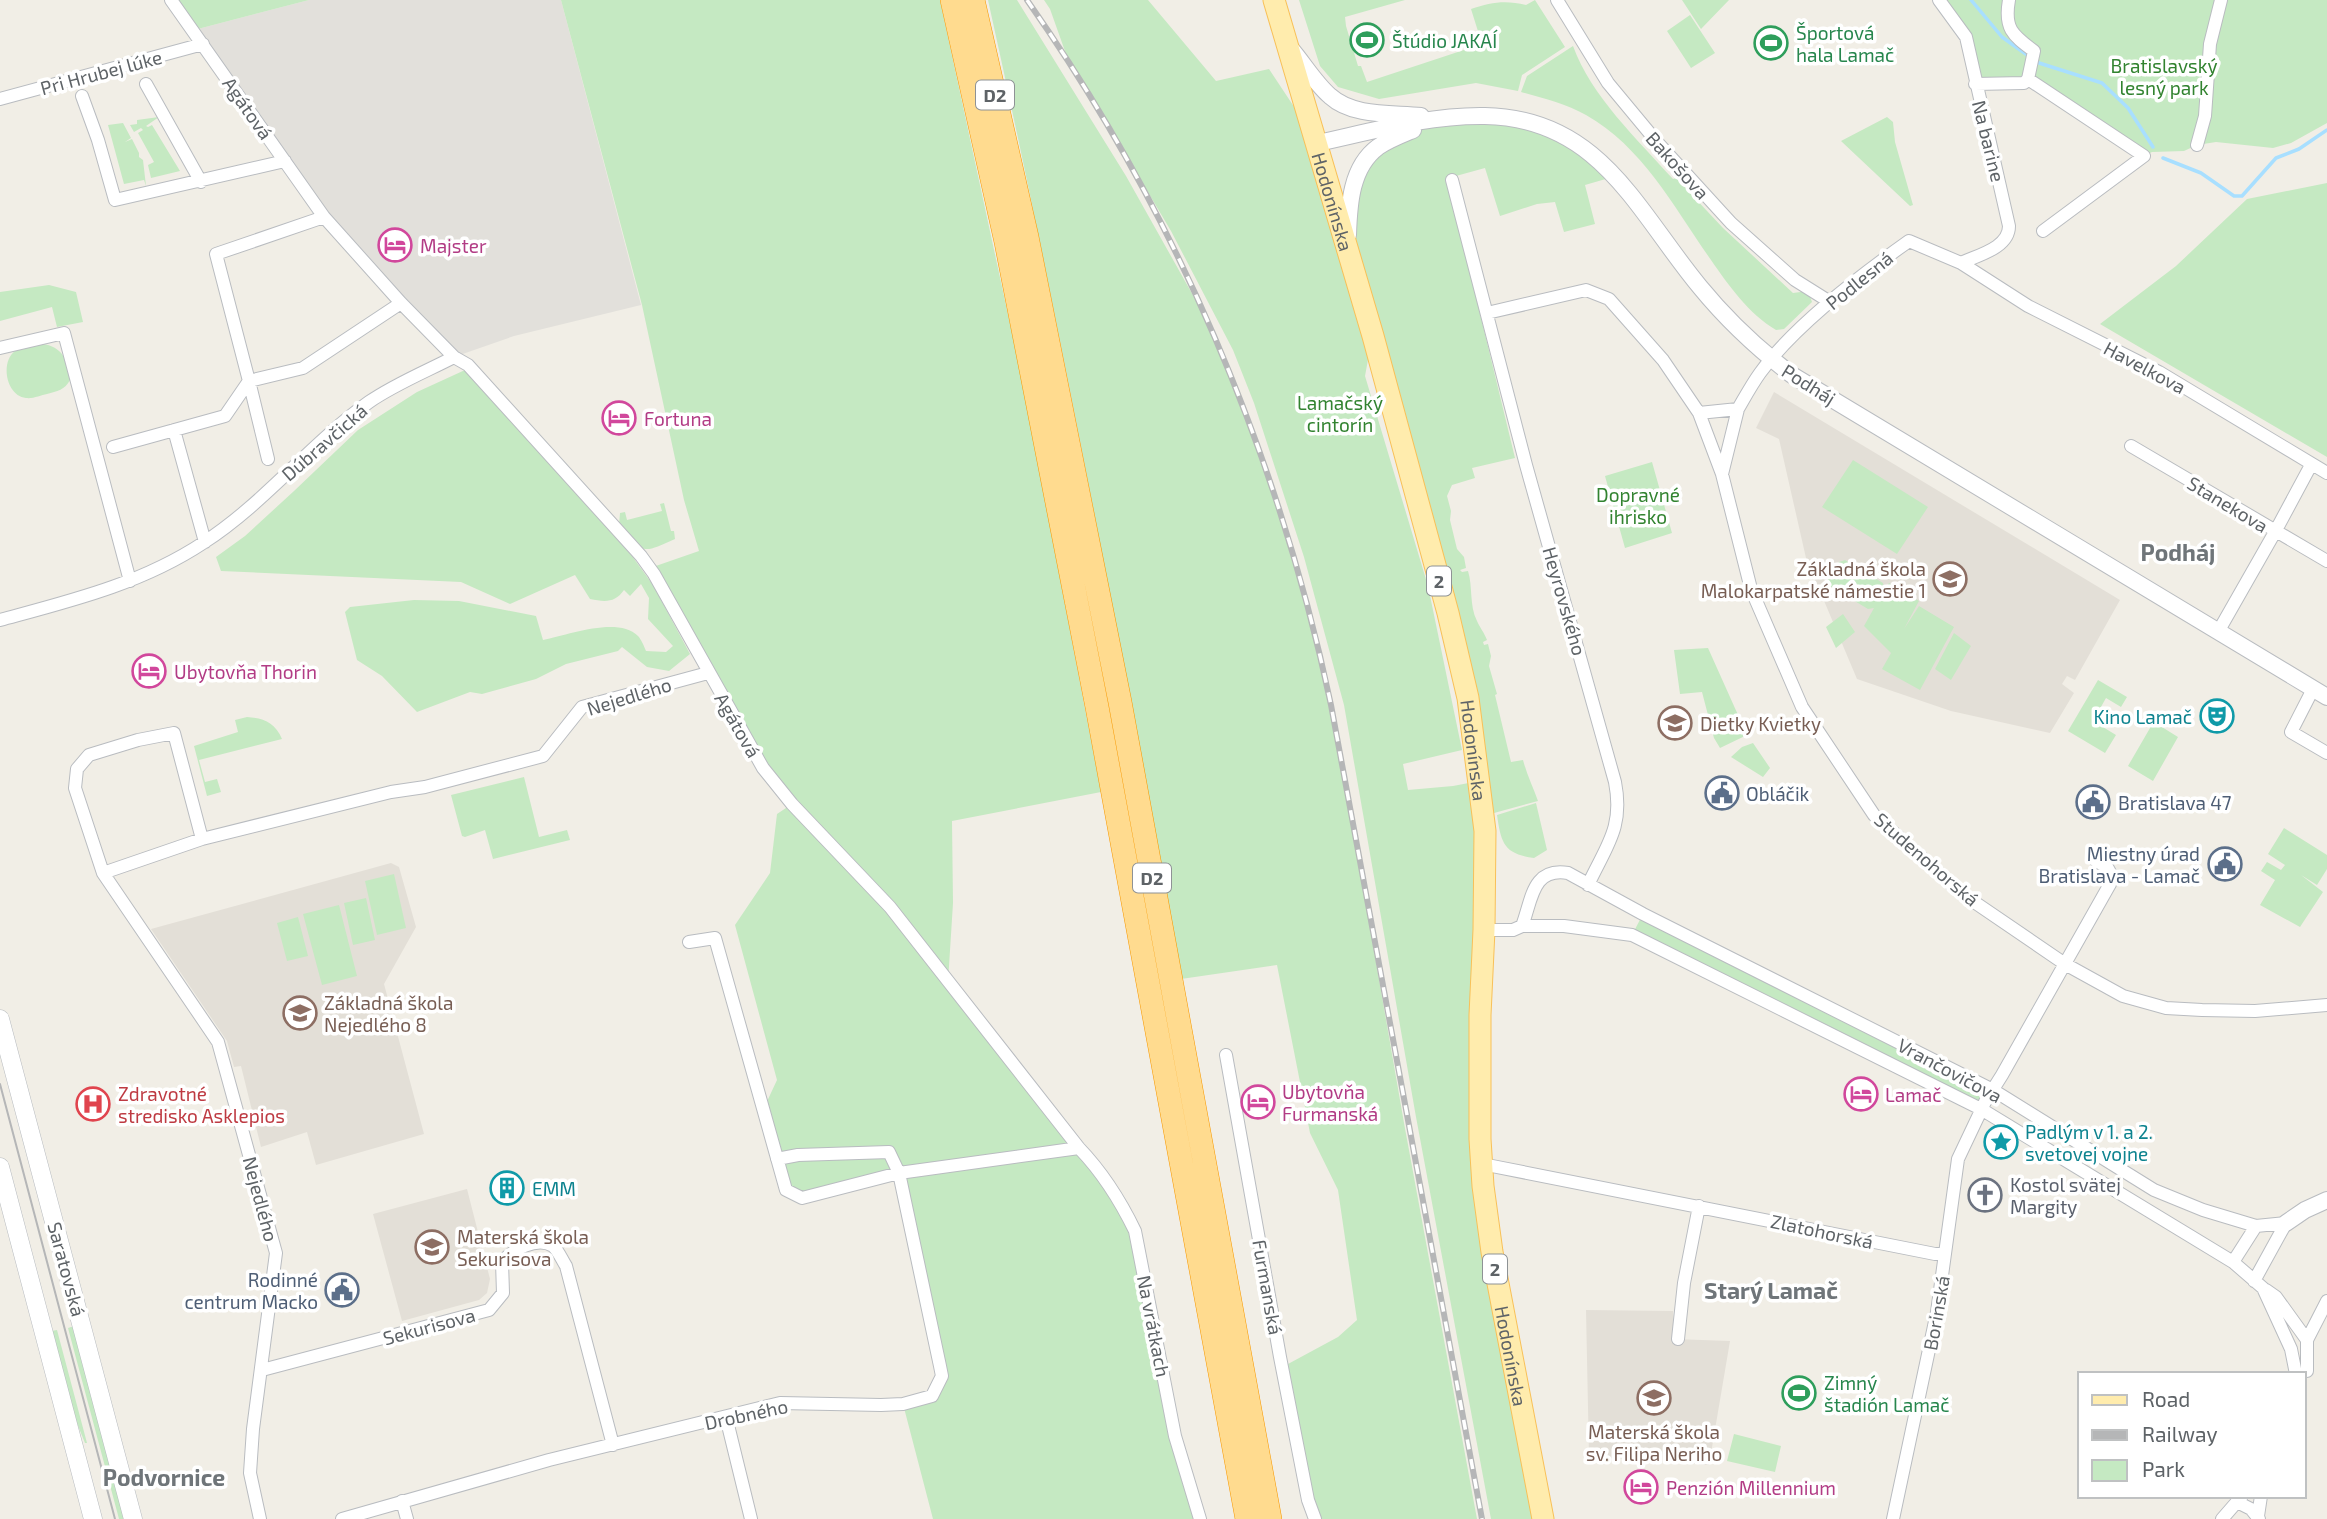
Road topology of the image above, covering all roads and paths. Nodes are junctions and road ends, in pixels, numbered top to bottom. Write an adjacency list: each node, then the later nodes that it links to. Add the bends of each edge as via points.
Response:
1 (171, 0): 9 (street, Agátová)
2 (952, 0): 22 (highway, D2)
3 (973, 0): 22 (highway, D2)
4 (1274, 0): 10 (main road, Hodonínska / 2)
5 (1557, 0): 28 (street, Bakošova, via 1608,83 1657,142 1731,223 1795,280)
6 (1939, 0): 13 (street, Na barine, via 1966,37)
7 (2009, 0): 11 (street, via 2006,17 2014,37 2034,52)
8 (2221, 0): 18 (street, via 2210,44 2205,116)
9 (203, 44): 15 (street, Pri Hrubej lúke); 19 (street, Agátová)
10 (1288, 45): 16 (street, via 1338,102 1361,111); 17 (main road, Hodonínska / 2)
11 (2029, 73): 13 (street, via 2024,83); 24 (street, via 2144,156)
12 (146, 84): 21 (street)
13 (1975, 84): 27 (street, Na barine, via 2010,226 2006,240)
14 (82, 96): 21 (street, via 115,200)
15 (0, 99)
16 (1441, 117): 17 (street, Podháj); 26 (street, via 1380,145 1364,162 1351,195); 33 (street, Podháj, via 1519,120 1584,146 1630,192 1707,295)
17 (1318, 143): 26 (main road, Hodonínska / 2)
18 (2197, 145)
19 (285, 161): 21 (street); 23 (street, Agátová)
20 (1452, 180): 30 (street, Heyrovského)
21 (201, 182)
22 (1006, 193): 25 (highway, D2)
23 (324, 216): 29 (street, Agátová); 34 (street, via 216,254)
24 (2043, 231)
25 (1017, 240): 96 (highway, D2, via 1097,706); 97 (highway, D2, via 1120,702)
26 (1348, 249): 58 (main road, Hodonínska / 2, via 1466,691 1485,831)
27 (1961, 263): 28 (street, Podlesná, via 1909,241); 41 (street, Havelkova, via 2028,306 2159,372)
28 (1830, 302): 33 (street, Podlesná)
29 (401, 303): 32 (street, Agátová); 34 (street, via 303,368)
30 (1487, 313): 36 (street, Studenohorská, via 1586,290 1609,299 1663,360); 56 (street, Heyrovského, via 1619,802 1614,835)
31 (0, 348): 47 (street, via 64,333)
32 (454, 357): 45 (street, Dúbravčická, via 371,400 240,518); 50 (street, Agátová, via 468,365 641,556)
33 (1771, 359): 35 (street, Studenohorská); 49 (street, Podháj)
34 (249, 381): 37 (street, via 225,416); 40 (street)
35 (1738, 409): 36 (street); 43 (street, Studenohorská)
36 (1699, 413): 43 (street, Studenohorská)
37 (174, 430): 39 (street); 45 (street)
38 (2131, 446): 44 (street, Stanekova)
39 (113, 447)
40 (268, 459)
41 (2311, 465): 42 (street, Havelkova); 44 (street)
42 (2327, 473)
43 (1722, 474): 60 (street, Studenohorská, via 1751,589 1802,707 1874,815 1961,893)
44 (2275, 533): 46 (street, Stanekova); 49 (street)
45 (205, 542): 47 (street, Dúbravčická)
46 (2327, 561)
47 (130, 581): 48 (street, Dúbravčická)
48 (0, 620)
49 (2218, 632): 51 (street, Podháj)
50 (708, 673): 53 (street, Nejedlého, via 582,707 543,756); 66 (street, Agátová, via 763,768 890,907)
51 (2320, 693): 52 (street, via 2291,732)
52 (2327, 753)
53 (202, 839): 55 (street, Nejedlého); 55 (street, Nejedlého, via 174,733 89,755 77,769 75,788)
54 (2096, 861): 60 (street, Borinská, via 2107,867 2110,884)
55 (103, 873): 81 (street, Nejedlého, via 218,1042 276,1254)
56 (1588, 885): 57 (street, Vrančovičova, via 1567,873 1548,873 1538,880); 64 (street, Vrančovičova)
57 (1522, 926): 58 (street, Vrančovičova); 65 (street, Vrančovičova, via 1632,935)
58 (1484, 930): 68 (main road, Hodonínska / 2)
59 (689, 942): 67 (street, via 715,938)
60 (2065, 964): 61 (street, Studenohorská, via 2123,996 2166,1008 2255,1011); 64 (street, Borinská)
61 (2327, 1005)
62 (0, 1019): 90 (main road, Saratovská)
63 (1226, 1055): 98 (street, Furmanská, via 1280,1357)
64 (1993, 1090): 65 (street, Borinská); 74 (street, Vrančovičova, via 2154,1190)
65 (1981, 1109): 75 (street, Borinská, via 1958,1159); 76 (street, Vrančovičova)
66 (1079, 1147): 70 (street); 95 (street, Na vrátkach, via 1102,1173 1135,1231 1175,1436)
67 (777, 1159): 70 (street, via 889,1152); 70 (street, via 786,1190 802,1198)
68 (1482, 1164): 72 (street, Zlatohorská); 99 (main road, Hodonínska / 2, via 1492,1252)
69 (0, 1167): 89 (main road, Saratovská)
70 (899, 1173): 83 (street, Drobného, via 942,1376 932,1396 903,1404 780,1403)
71 (2327, 1200): 73 (street)
72 (1699, 1206): 75 (street, Zlatohorská); 79 (street)
73 (2287, 1223): 74 (street, Vrančovičova); 77 (street)
74 (2256, 1226): 76 (street)
75 (1945, 1254): 100 (street, Borinská)
76 (2233, 1262): 77 (street, Vrančovičova)
77 (2258, 1285): 80 (street, Vrančovičova, via 2276,1297); 82 (street)
78 (2327, 1301): 80 (street)
79 (1678, 1339)
80 (2307, 1340): 82 (street)
81 (261, 1370): 84 (street, Sekurisova, via 489,1310 503,1293 502,1262 510,1252 540,1242 554,1247 566,1266); 91 (street, Nejedlého, via 250,1473)
82 (2301, 1372)
83 (726, 1417): 84 (street, Drobného); 94 (street)
84 (613, 1445): 87 (street, Drobného)
85 (2261, 1498): 88 (street)
86 (2239, 1499): 88 (street); 101 (street)
87 (402, 1501): 92 (street, Drobného); 93 (street)
88 (2258, 1518)
89 (93, 1519)
90 (133, 1519)
91 (260, 1519)
92 (342, 1519)
93 (407, 1519)
94 (751, 1519)
95 (1200, 1519)
96 (1247, 1519)
97 (1269, 1519)
98 (1315, 1519)
99 (1543, 1519)
100 (1893, 1519)
101 (2222, 1519)

